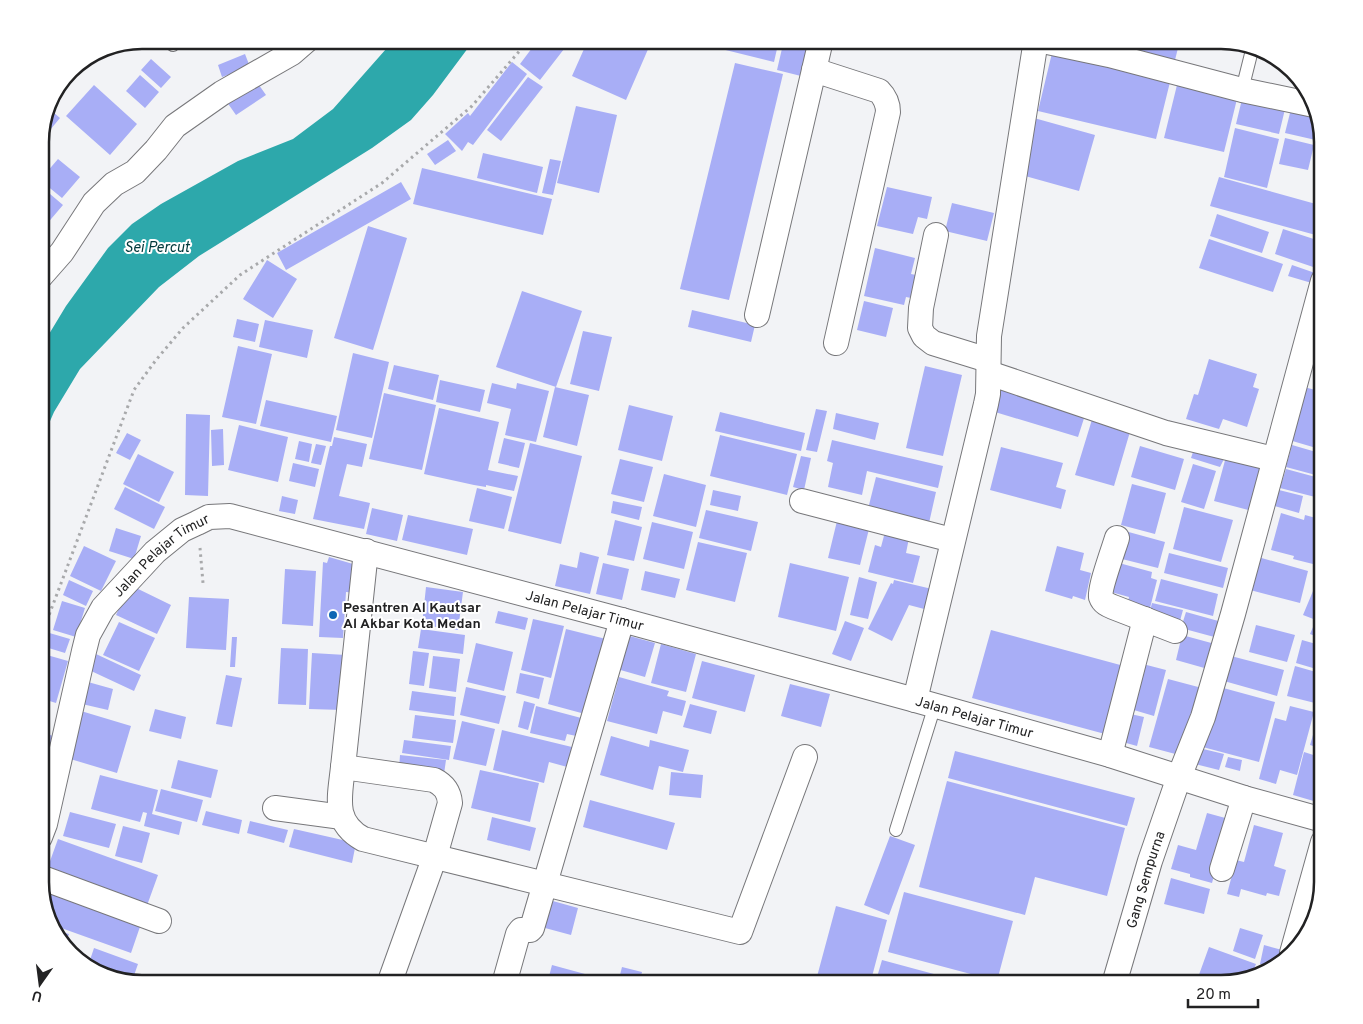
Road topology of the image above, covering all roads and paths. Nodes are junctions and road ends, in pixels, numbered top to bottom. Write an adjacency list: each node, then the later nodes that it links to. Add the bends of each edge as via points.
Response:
1 (297, 49): 11 (street, via 222,93 175,126 135,172 114,184 94,203)
2 (521, 49): 23 (path, via 472,106 382,183 240,275 183,328 156,360 134,390)
3 (819, 49): 7 (street)
4 (1036, 49): 15 (street, via 989,336)
5 (1116, 49): 8 (street)
6 (1251, 54): 8 (lane)
7 (814, 70): 13 (street); 14 (street, via 879,91 888,106)
8 (1242, 90): 9 (street)
9 (1306, 102)
10 (936, 234): 15 (street, via 920,328 924,336 933,342)
11 (49, 266)
12 (1314, 314): 16 (street, Gang Sempurna)
13 (757, 315)
14 (836, 343)
15 (988, 366): 16 (street, via 1166,433); 20 (street, via 986,404)
16 (1274, 459): 31 (street, Gang Sempurna, via 1203,717)
17 (802, 501): 20 (street)
18 (197, 523): 21 (street, Jalan Pelajar Timur, via 209,517 230,516); 22 (path); 33 (street, Jalan Pelajar Timur, via 182,530 155,552 103,608 94,623 84,651)
19 (1118, 538): 25 (street, via 1101,596 1106,604)
20 (952, 540): 27 (street)
21 (366, 551): 24 (street, Jalan Pelajar Timur); 30 (street)
22 (203, 583)
23 (49, 615)
24 (622, 620): 27 (street, Jalan Pelajar Timur); 42 (street)
25 (1145, 620): 26 (street); 28 (street)
26 (1175, 631)
27 (925, 702): 28 (street, Jalan Pelajar Timur); 37 (lane)
28 (1110, 755): 31 (street, Jalan Pelajar Timur)
29 (806, 757): 42 (street, via 740,932)
30 (343, 767): 35 (street); 38 (street, via 434,780 441,784 450,803)
31 (1179, 777): 32 (street, Jalan Pelajar Timur); 47 (street, Gang Sempurna)
32 (1244, 798): 36 (street, Jalan Pelajar Timur); 39 (street)
33 (49, 806)
34 (274, 808): 35 (street)
35 (342, 817): 38 (street, via 351,831 363,839)
36 (1314, 817)
37 (896, 830)
38 (435, 856): 42 (street); 45 (street)
39 (1222, 869)
40 (1314, 874): 44 (street)
41 (49, 880): 43 (street)
42 (544, 884): 46 (street, via 532,928 518,934)
43 (159, 921)
44 (1297, 937)
45 (392, 975)
46 (507, 975)
47 (1117, 975)

